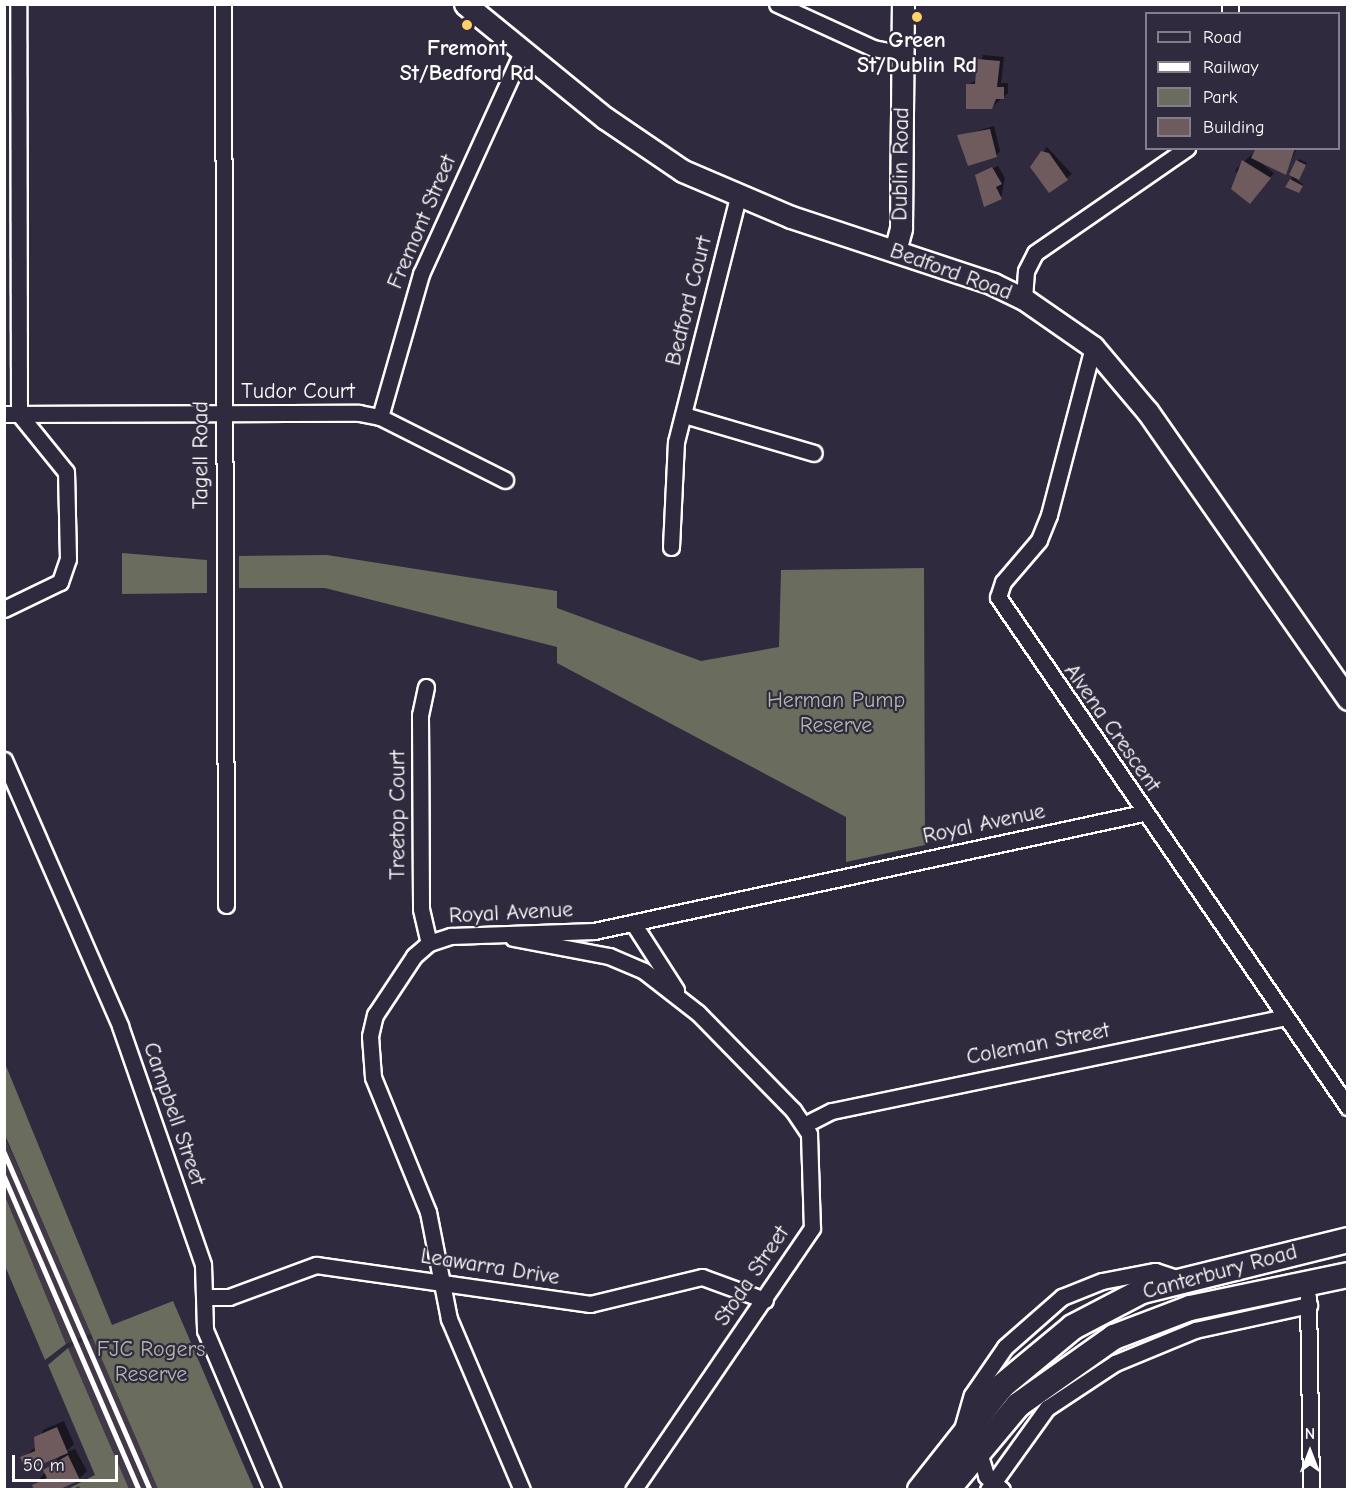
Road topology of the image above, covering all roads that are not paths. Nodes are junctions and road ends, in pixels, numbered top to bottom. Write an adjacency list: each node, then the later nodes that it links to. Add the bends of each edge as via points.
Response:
1 (18, 4): 13 (street)
2 (223, 4): 14 (street, Tagell Road)
3 (465, 4): 6 (main road, Bedford Road)
4 (777, 4): 7 (street, via 873,48)
5 (903, 4): 7 (main road, Dublin Road)
6 (522, 50): 9 (main road, Bedford Road, via 605,118 683,171); 16 (street, Fremont Street, via 421,274)
7 (903, 54): 10 (main road, Dublin Road, via 901,228)
8 (1184, 150): 11 (street, via 1035,253 1026,271)
9 (738, 198): 10 (main road, Bedford Road); 15 (street, Bedford Court)
10 (895, 251): 11 (main road, Bedford Road)
11 (1024, 298): 12 (main road, Bedford Road)
12 (1093, 347): 22 (main road, Bedford Road, via 1148,412); 24 (street, Alvena Crescent, via 1049,515 1039,540 1003,582 999,597)
13 (12, 414): 14 (street, Tudor Court); 20 (street, via 66,472 67,569 52,588)
14 (224, 414): 16 (street, Tudor Court, via 359,413); 25 (street, Tagell Road)
15 (684, 415): 17 (street); 19 (street, Bedford Court, via 672,471)
16 (380, 417): 18 (street, Tudor Court)
17 (814, 453)
18 (505, 480)
19 (671, 547)
20 (4, 609)
21 (426, 687): 28 (street, Treetop Court, via 420,715 421,909)
22 (1347, 699)
23 (4, 760): 37 (street, Campbell Street, via 120,1026 203,1265)
24 (1143, 813): 26 (street, Royal Avenue); 30 (street, Alvena Crescent)
25 (226, 905)
26 (633, 923): 27 (street, Royal Avenue, via 568,933); 29 (street, Stoda Street)
27 (507, 934): 28 (street, Royal Avenue, via 451,936); 29 (street, Stoda Street, via 527,944 609,956 644,971)
28 (429, 943): 35 (street, Royal Avenue, via 387,991 372,1025 370,1053 384,1113 428,1212)
29 (683, 1000): 32 (street, Stoda Street)
30 (1285, 1017): 31 (street, Alvena Crescent); 32 (street, Coleman Street, via 832,1111)
31 (1347, 1107)
32 (804, 1125): 38 (street, Stoda Street, via 812,1156 812,1228)
33 (1347, 1240): 39 (main road, Canterbury Road, via 1142,1291 1055,1340 1015,1374)
34 (1347, 1275): 36 (main road, Canterbury Road)
35 (441, 1282): 37 (street, Leawarra Drive, via 316,1265 229,1297); 38 (street, Leawarra Drive, via 590,1304 702,1277); 42 (street, Royal Avenue, via 448,1319)
36 (1308, 1293): 39 (main road, Canterbury Road, via 1190,1308 1114,1337); 40 (street, Canterbury Road, via 1195,1330 1115,1363 1047,1408); 46 (street)
37 (206, 1297): 41 (street, Campbell Street, via 205,1330)
38 (765, 1300): 43 (street, Stoda Street)
39 (969, 1442): 40 (street); 44 (main road, Canterbury Road); 45 (main road, Canterbury Road)
40 (994, 1487)
41 (273, 1490)
42 (522, 1490)
43 (633, 1490)
44 (920, 1490)
45 (947, 1490)
46 (1311, 1490)

